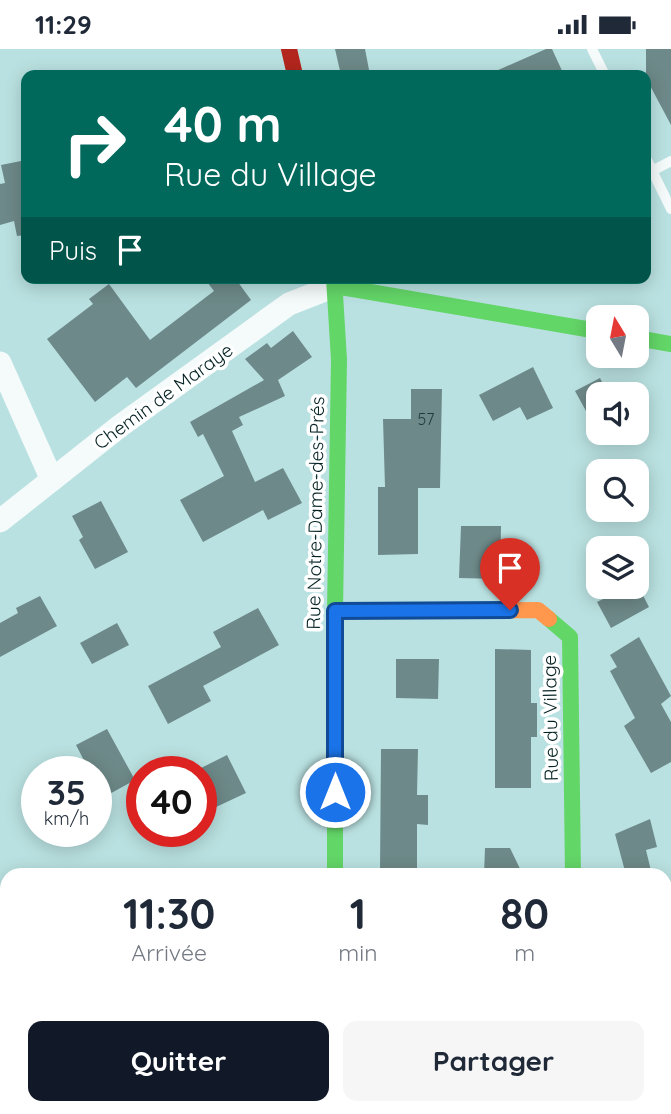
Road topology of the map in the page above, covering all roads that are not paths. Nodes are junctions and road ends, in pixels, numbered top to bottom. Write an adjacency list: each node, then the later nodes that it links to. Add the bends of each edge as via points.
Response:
1 (289, 49): 3 (street)
2 (592, 49): 4 (lane)
3 (294, 70)
4 (602, 70)
5 (671, 161): 6 (lane)
6 (652, 171): 7 (lane)
7 (671, 209)
8 (330, 284): 15 (street, Chemin de Maraye, via 289,304)
9 (334, 284): 17 (street, Rue Notre-Dame-des-Prés, via 339,360)
10 (345, 284): 11 (street)
11 (586, 329)
12 (649, 340): 13 (street)
13 (671, 344)
14 (0, 363): 15 (street)
15 (52, 480): 16 (street, Chemin de Maraye)
16 (0, 521)
17 (335, 611): 18 (street, Rue Notre-Dame-des-Prés); 19 (street, Rue du Village, via 538,610 570,637)
18 (335, 868)
19 (573, 868)

